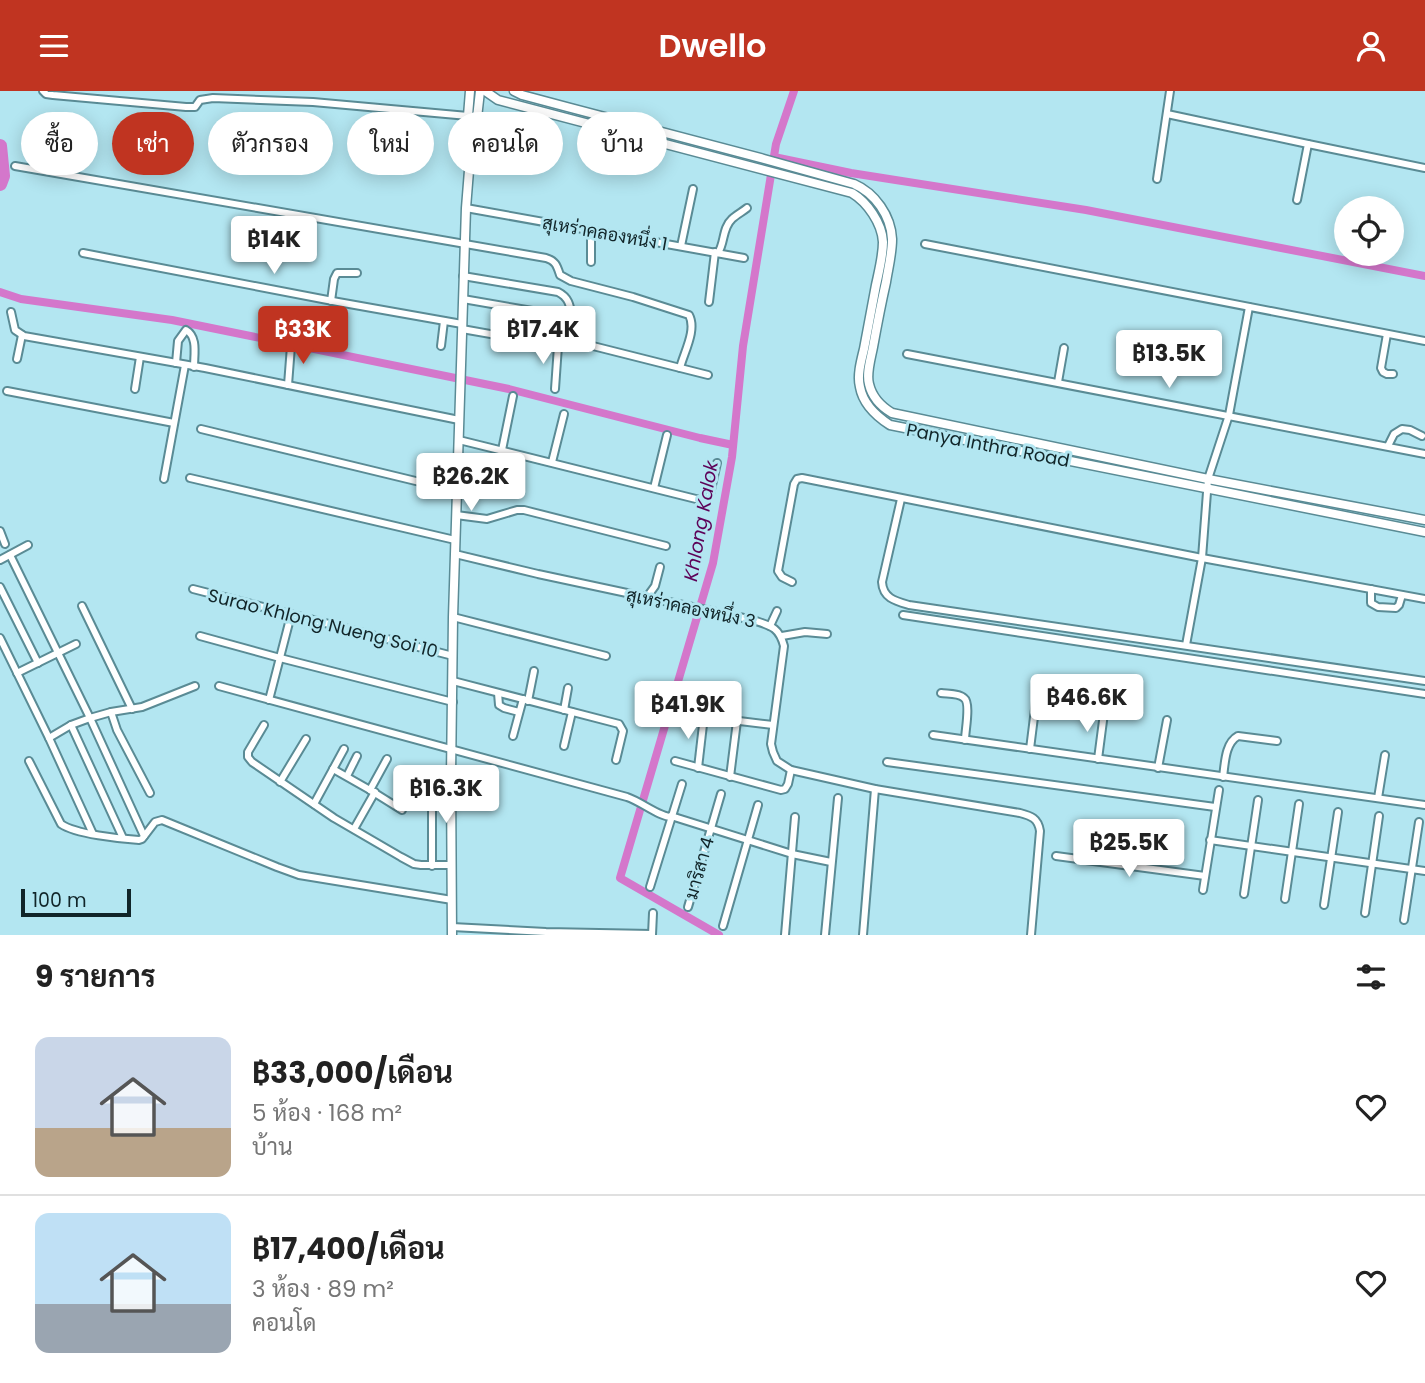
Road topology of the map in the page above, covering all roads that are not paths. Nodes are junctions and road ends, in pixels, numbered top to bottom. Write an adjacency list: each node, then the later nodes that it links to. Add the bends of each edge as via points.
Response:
1 (43, 91): 7 (street)
2 (142, 91): 9 (street)
3 (470, 91): 10 (street)
4 (482, 91): 8 (street, Panya Inthra Road); 11 (street)
5 (514, 91): 82 (street, Panya Inthra Road, via 863,188 880,205 892,239 869,374 869,384 883,408)
6 (1170, 91): 13 (street)
7 (93, 95): 9 (street)
8 (498, 100): 12 (street); 84 (street, Panya Inthra Road, via 859,197 883,240 860,388 869,407 890,425)
9 (141, 102): 14 (street, via 192,107 213,97)
10 (472, 112)
11 (475, 112)
12 (479, 112)
13 (1167, 114): 15 (street); 19 (street)
14 (448, 115)
15 (1308, 143): 17 (street); 21 (street)
16 (15, 166): 25 (street)
17 (1425, 168)
18 (469, 175): 22 (street)
19 (1157, 179)
20 (693, 189): 27 (street)
21 (1297, 199)
22 (466, 208): 24 (street, สุเหร่าคลองหนึ่ง 1); 25 (street)
23 (747, 208): 29 (street, via 727,224)
24 (591, 230): 27 (street, สุเหร่าคลองหนึ่ง 1); 31 (street)
25 (465, 243): 33 (street); 58 (street, via 547,258 571,281 689,315 690,334)
26 (925, 244): 37 (street)
27 (681, 246): 29 (street, สุเหร่าคลองหนึ่ง 1)
28 (83, 253): 35 (street)
29 (716, 253): 30 (street, สุเหร่าคลองหนึ่ง 1); 36 (street)
30 (744, 258)
31 (591, 262)
32 (357, 273): 35 (street, via 337,274)
33 (463, 276): 34 (street); 41 (street, via 558,292 569,302)
34 (463, 299): 38 (street); 43 (street)
35 (331, 301): 42 (street)
36 (709, 302)
37 (1249, 307): 44 (street); 68 (street)
38 (528, 310): 40 (street); 46 (street)
39 (10, 312): 45 (street, via 15,330)
40 (550, 314)
41 (572, 318)
42 (444, 321): 43 (street); 49 (street)
43 (462, 326): 46 (street); 69 (street)
44 (1387, 334): 47 (street); 59 (street, via 1381,368 1387,375)
45 (22, 335): 53 (street); 54 (street)
46 (523, 339): 50 (street)
47 (1425, 341)
48 (291, 346): 62 (street)
49 (441, 346)
50 (558, 346): 58 (street, via 581,343); 64 (street)
51 (1065, 348): 61 (street)
52 (907, 354): 61 (street)
53 (140, 357): 55 (street); 63 (street)
54 (17, 359)
55 (176, 363): 56 (street); 57 (street, via 178,341 186,330 194,338)
56 (185, 365): 57 (street); 70 (street)
57 (194, 366): 62 (street)
58 (680, 368): 60 (street)
59 (1393, 374)
60 (708, 375)
61 (1058, 382): 68 (street)
62 (288, 385): 69 (street)
63 (135, 389)
64 (555, 389)
65 (7, 391): 70 (street)
66 (513, 396): 76 (street)
67 (564, 414): 78 (street)
68 (1229, 415): 75 (street); 82 (street)
69 (459, 419): 74 (street)
70 (174, 423): 81 (street)
71 (201, 429): 85 (street)
72 (667, 435): 83 (street)
73 (1422, 436): 75 (street, via 1402,429)
74 (459, 440): 76 (street); 85 (street)
75 (1388, 446): 77 (street)
76 (502, 450): 78 (street)
77 (1425, 454)
78 (552, 462): 83 (street)
79 (717, 463): 83 (street, via 707,500)
80 (190, 478): 91 (street)
81 (164, 479)
82 (1208, 479): 84 (street); 88 (street, Panya Inthra Road)
83 (654, 488)
84 (1209, 489): 90 (street, Panya Inthra Road); 97 (street)
85 (457, 491): 87 (street)
86 (901, 499): 97 (street); 100 (street, via 797,479 778,571); 118 (street, via 882,582 887,597 909,605)
87 (456, 515): 91 (street); 94 (street, via 486,519 524,510)
88 (1425, 520)
89 (0, 531): 92 (street)
90 (1425, 531)
91 (455, 540): 95 (street)
92 (5, 544)
93 (28, 545): 96 (street)
94 (666, 546)
95 (454, 554): 105 (street, สุเหร่าคลองหนึ่ง 3); 111 (street)
96 (10, 555): 98 (street); 121 (street)
97 (1202, 558): 102 (street); 119 (street)
98 (0, 560)
99 (660, 567): 105 (street, via 655,586)
100 (792, 582)
101 (0, 587): 127 (street)
102 (1371, 589): 104 (street); 104 (street, via 1371,603 1378,607 1396,608)
103 (193, 590): 109 (street, Surao Khlong Nueng Soi 10)
104 (1402, 595): 106 (street)
105 (646, 597): 112 (street, สุเหร่าคลองหนึ่ง 3)
106 (1425, 599)
107 (82, 606): 142 (street)
108 (777, 611): 112 (street)
109 (291, 615): 122 (street, Surao Khlong Nueng Soi 10); 125 (street)
110 (903, 615): 124 (street)
111 (453, 617): 122 (street); 123 (street)
112 (770, 626): 115 (street, สุเหร่าคลองหนึ่ง 3)
113 (827, 633): 115 (street)
114 (200, 636): 125 (street)
115 (782, 636): 155 (street)
116 (0, 638): 129 (street)
117 (76, 644): 121 (street)
118 (1174, 644): 119 (street); 124 (street)
119 (1186, 645): 120 (street)
120 (1194, 647): 126 (street); 131 (street)
121 (58, 653): 127 (street); 150 (street)
122 (453, 656): 130 (street)
123 (606, 656)
124 (1172, 656): 126 (street)
125 (280, 658): 138 (street); 141 (street)
126 (1192, 659): 137 (street)
127 (38, 663): 129 (street)
128 (534, 671): 139 (street)
129 (17, 673): 158 (street)
130 (453, 681): 136 (street); 141 (street)
131 (1425, 681)
132 (195, 686): 142 (street)
133 (219, 687): 138 (street)
134 (568, 688): 143 (street)
135 (941, 692): 160 (street, via 967,700)
136 (498, 693): 139 (street); 145 (street, via 499,705)
137 (1425, 694)
138 (269, 700): 165 (street)
139 (525, 700): 143 (street); 145 (street)
140 (1036, 701): 164 (street)
141 (453, 702): 165 (street)
142 (132, 709): 144 (street)
143 (564, 710): 146 (street)
144 (111, 712): 150 (street); 187 (street)
145 (519, 712): 157 (street)
146 (572, 712): 162 (street); 170 (street, via 622,727)
147 (1104, 713): 169 (street)
148 (690, 715): 149 (street)
149 (704, 716): 151 (street); 174 (street)
150 (90, 718): 153 (street); 206 (street)
151 (737, 720): 155 (street); 180 (street)
152 (1167, 720): 175 (street)
153 (71, 725): 158 (street); 207 (street)
154 (264, 725): 182 (street, via 248,757)
155 (773, 725): 177 (street, via 773,752 777,761)
156 (933, 735): 160 (street)
157 (513, 736)
158 (49, 738): 205 (street)
159 (306, 739): 182 (street)
160 (965, 740): 164 (street)
161 (1277, 741): 181 (street, via 1233,738)
162 (564, 746)
163 (344, 749): 176 (street)
164 (1030, 749): 169 (street)
165 (452, 750): 179 (street); 200 (street, via 638,801)
166 (1385, 755): 190 (street)
167 (357, 756): 178 (street)
168 (387, 759): 186 (street)
169 (1098, 759): 175 (street)
170 (616, 760)
171 (29, 761): 205 (street, via 61,824)
172 (675, 761): 174 (street)
173 (887, 762): 196 (street)
174 (698, 768): 180 (street)
175 (1158, 768): 181 (street)
176 (333, 769): 178 (street); 192 (street)
177 (791, 770): 180 (street, via 788,784 781,790); 184 (street)
178 (347, 776): 186 (street)
179 (451, 776): 217 (street); 218 (street, via 436,777 432,784)
180 (730, 777)
181 (1223, 777): 190 (street)
182 (280, 782): 192 (street)
183 (682, 784): 200 (street)
184 (875, 789): 241 (street); 242 (street, via 1034,817 1040,831)
185 (1219, 790): 196 (street)
186 (373, 791): 197 (street); 204 (street)
187 (150, 793)
188 (721, 794): 203 (street, มาริสา 4)
189 (838, 798): 215 (street)
190 (1378, 798): 195 (street)
191 (1258, 800): 210 (street)
192 (314, 804): 204 (street)
193 (1299, 804): 211 (street)
194 (758, 805): 208 (street)
195 (1425, 805)
196 (1215, 807): 209 (street)
197 (402, 810)
198 (1338, 812): 214 (street)
199 (1380, 816): 216 (street)
200 (672, 817): 203 (street); 222 (street)
201 (795, 817): 212 (street)
202 (1419, 822): 219 (street)
203 (710, 828): 208 (street); 228 (street, มาริสา 4)
204 (354, 829): 218 (street, via 414,864)
205 (93, 834): 207 (street)
206 (144, 837): 207 (street); 226 (street, via 162,820 299,875)
207 (123, 838)
208 (748, 840): 212 (street); 232 (street)
209 (1210, 840): 210 (street); 221 (street)
210 (1251, 846): 211 (street); 224 (street)
211 (1293, 852): 214 (street); 225 (street)
212 (792, 854): 215 (street); 239 (street)
213 (1056, 856): 221 (street)
214 (1331, 858): 216 (street); 227 (street)
215 (831, 862): 240 (street)
216 (1372, 864): 219 (street); 230 (street)
217 (452, 865): 218 (street); 226 (street)
218 (432, 866)
219 (1412, 870): 220 (street); 231 (street)
220 (1425, 871)
221 (1205, 876): 223 (street)
222 (650, 887)
223 (1203, 890)
224 (1244, 894)
225 (1285, 899)
226 (452, 900): 233 (street)
227 (1324, 905)
228 (688, 907)
229 (653, 913): 238 (street)
230 (1365, 913)
231 (1404, 920)
232 (723, 926)
233 (452, 931): 234 (street)
234 (504, 932): 235 (street)
235 (522, 933): 236 (street)
236 (546, 933): 237 (street)
237 (588, 934): 238 (street)
238 (652, 935)
239 (785, 935)
240 (825, 935)
241 (863, 935)
242 (1031, 935)

